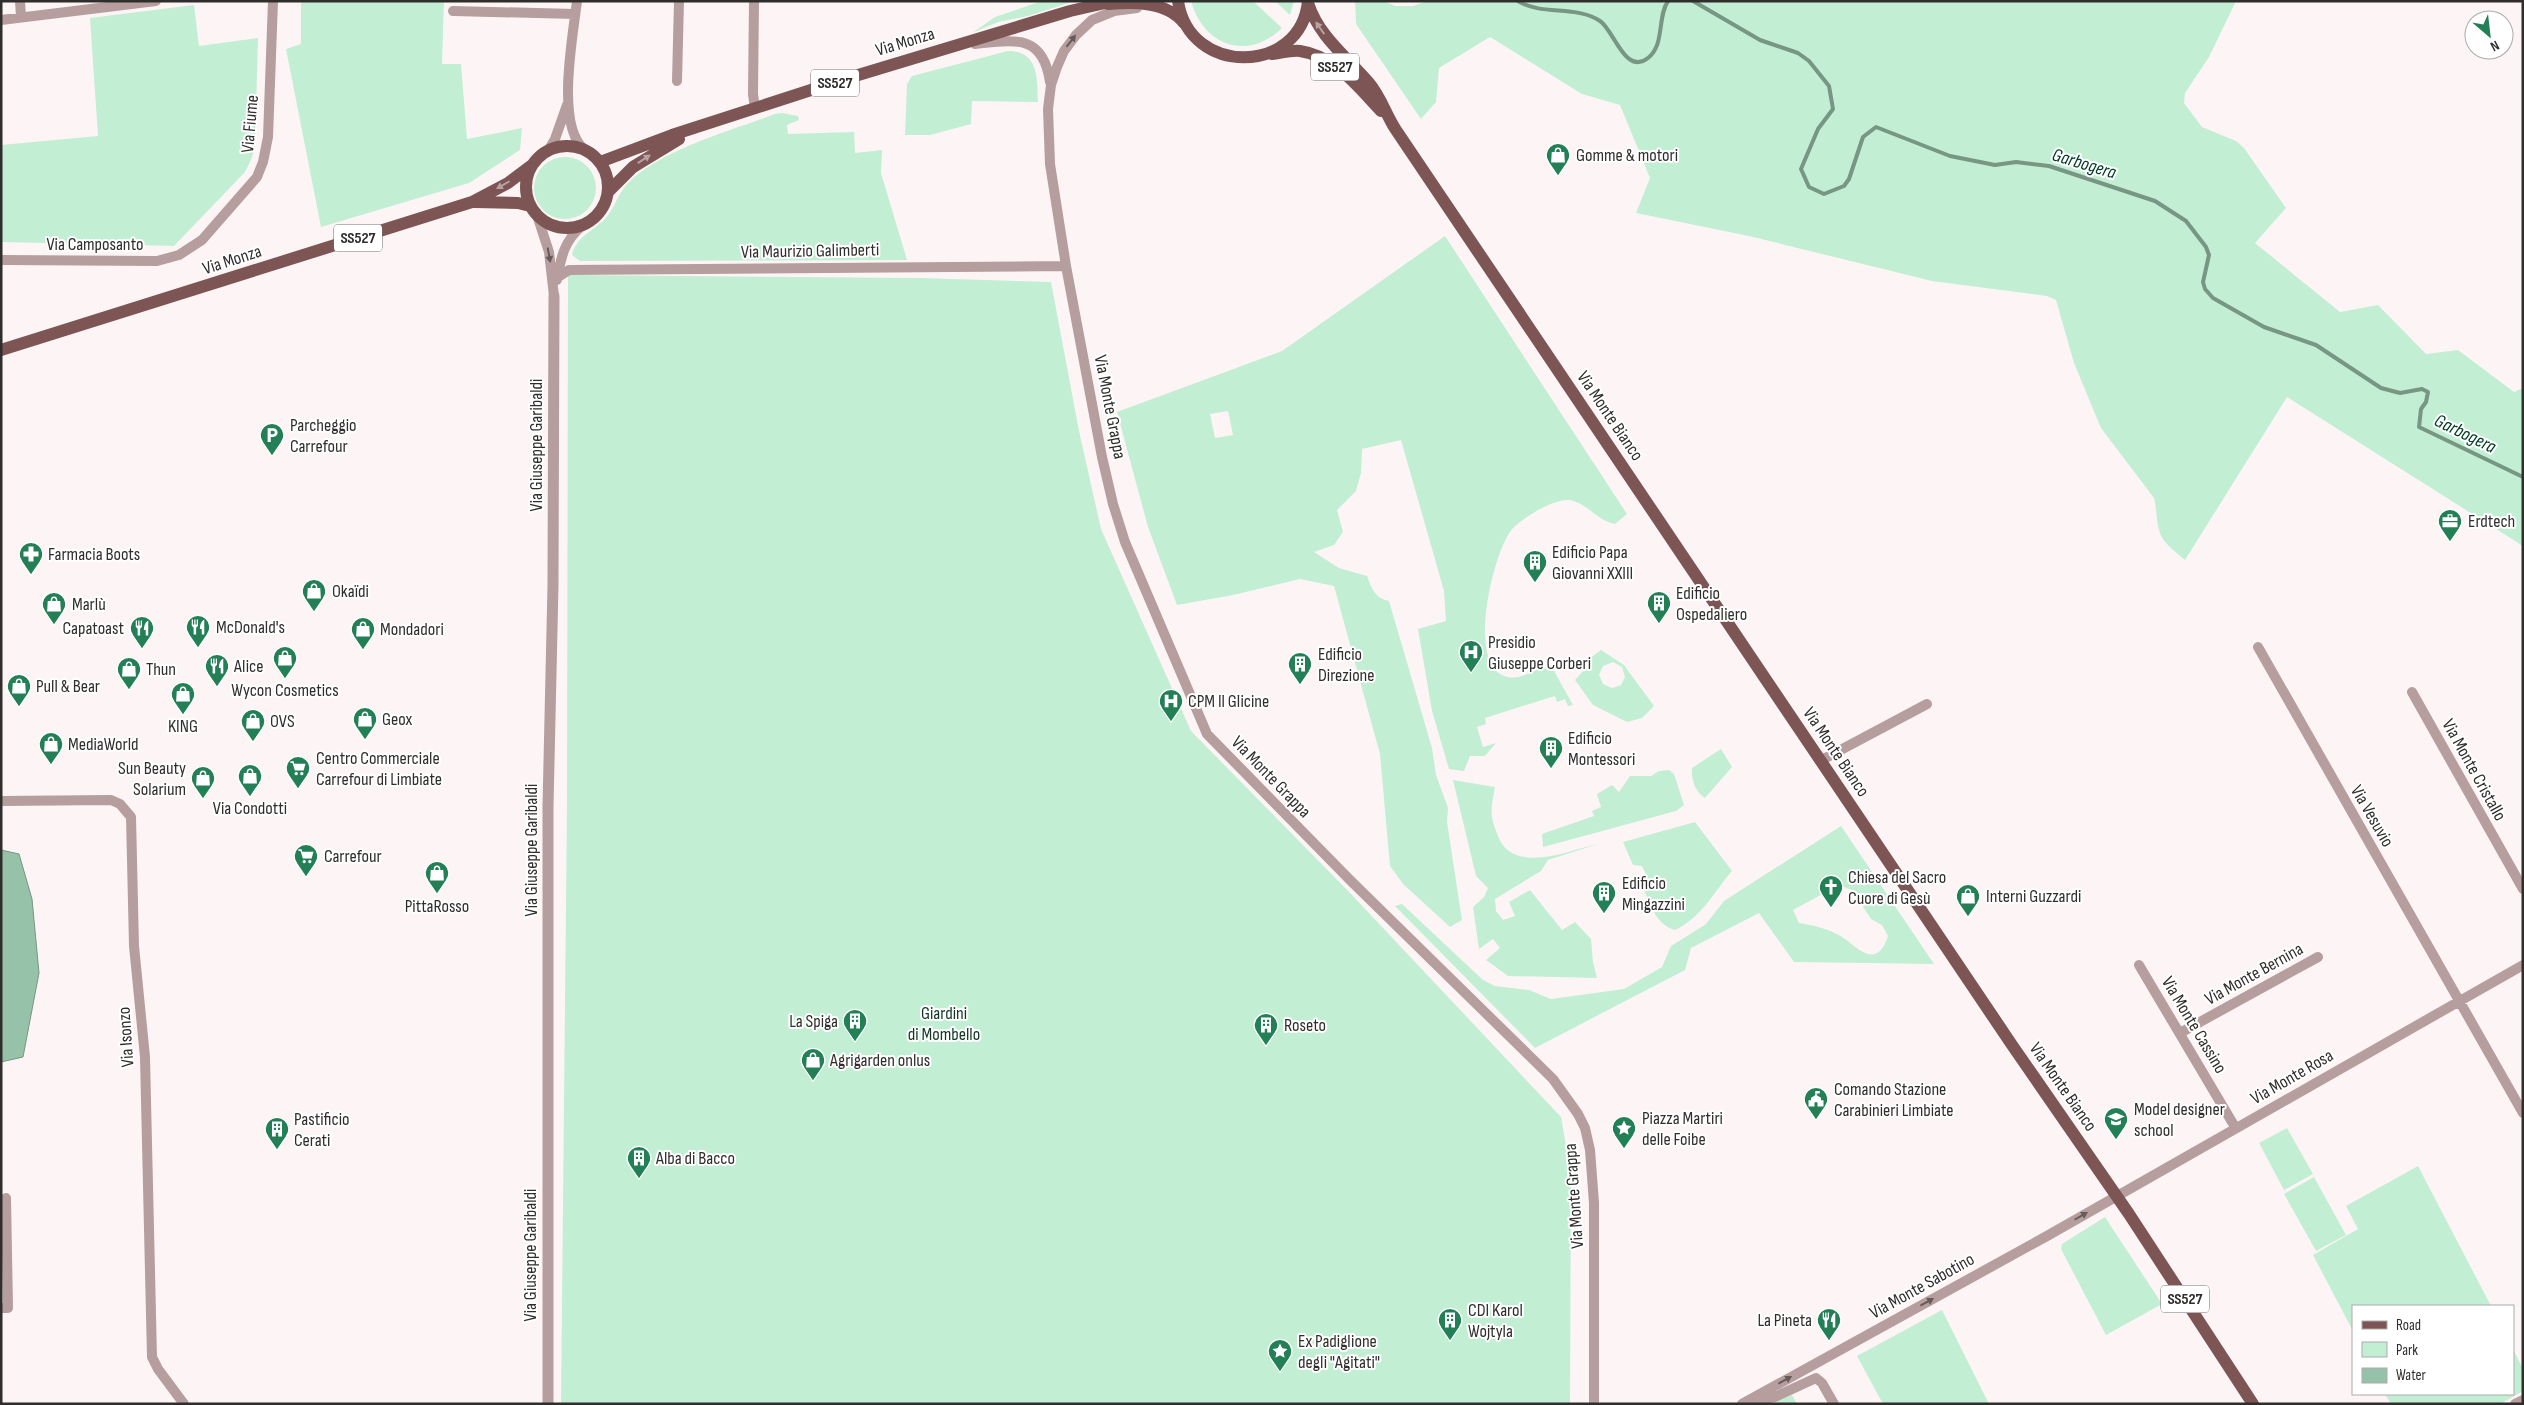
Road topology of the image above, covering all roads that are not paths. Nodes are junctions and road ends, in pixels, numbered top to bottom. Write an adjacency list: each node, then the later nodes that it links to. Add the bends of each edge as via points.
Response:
1 (20, 1): 13 (street)
2 (156, 1): 13 (street)
3 (273, 1): 32 (street, Via Fiume, via 268,138 263,162 257,177 202,240)
4 (576, 1): 12 (street)
5 (679, 1): 18 (street)
6 (754, 1): 21 (street, via 752,94)
7 (1178, 1): 15 (main road, SS527)
8 (1308, 2): 17 (main road, SS527, via 1298,30 1284,45); 23 (main road, Via Monte Bianco / SS527, one-way to 8, via 1370,84 1319,28)
9 (1108, 3): 10 (main road, Via Monza / SS527); 16 (main road, Via Monza / SS527)
10 (1150, 6): 15 (main road, Via Monza / SS527, via 1168,10 1180,18); 19 (street, Via Monte Grappa, one-way to 10, via 1064,51 1092,20 1114,11)
11 (453, 11): 12 (street)
12 (575, 14): 20 (street)
13 (21, 17): 14 (street)
14 (1, 20)
15 (1192, 34): 17 (main road, SS527, via 1220,55 1234,58)
16 (950, 47): 19 (street, Via Monte Grappa, via 1012,40 1030,44 1043,56); 21 (main road, Via Monza / SS527)
17 (1262, 55): 23 (main road, Via Monte Bianco / SS527, via 1298,51 1327,62 1343,71)
18 (677, 81)
19 (1051, 86): 34 (street, Via Monte Grappa, via 1050,164)
20 (568, 104): 24 (street, via 574,134); 25 (street)
21 (755, 109): 22 (main road, Via Monza / SS527)
22 (720, 120): 26 (main road, Via Monza / SS527); 28 (main road, Via Monza / SS527, one-way to 22, via 647,157)
23 (1390, 120): 41 (main road, Via Monte Bianco / SS527)
24 (585, 150): 25 (main road, via 566,146); 26 (main road)
25 (548, 151): 27 (main road)
26 (600, 162): 28 (main road)
27 (532, 165): 29 (main road, Via Monza / SS527, one-way to 29); 30 (main road, via 526,183)
28 (608, 192): 31 (main road, via 599,213)
29 (472, 202): 30 (main road, Via Monza / SS527, via 518,203); 37 (main road, Via Monza / SS527)
30 (533, 210): 31 (main road, via 557,227); 36 (street, Via Giuseppe Garibaldi, one-way to 36, via 549,252)
31 (582, 226): 35 (street, Via Giuseppe Garibaldi, via 565,246)
32 (187, 251): 33 (street, Via Camposanto, via 157,261)
33 (1, 260)
34 (1066, 266): 35 (street, Via Maurizio Galimberti, via 569,270); 60 (street, Via Monte Grappa, via 1113,504 1125,542 1207,734 1552,1079 1585,1128 1593,1172)
35 (558, 277): 36 (street, Via Giuseppe Garibaldi)
36 (554, 296): 59 (street, Via Giuseppe Garibaldi, via 548,806)
37 (1, 350)
38 (2258, 647): 47 (street, Via Vesuvio)
39 (2412, 692): 43 (street, Via Monte Cristallo)
40 (1927, 704): 41 (street)
41 (1820, 761): 51 (main road, Via Monte Bianco / SS527)
42 (1, 801): 54 (street, Via Isonzo, via 111,800 120,804 130,817 134,946 145,1057 152,1357)
43 (2523, 889)
44 (2318, 957): 48 (street, Via Monte Bernina)
45 (2523, 964): 47 (street, Via Monte Rosa)
46 (2139, 965): 48 (street, Via Monte Cassino)
47 (2458, 1001): 49 (street); 50 (street, Via Monte Rosa)
48 (2180, 1033): 50 (street, Via Monte Cassino)
49 (2523, 1114)
50 (2235, 1127): 51 (street, Via Monte Rosa)
51 (2116, 1195): 56 (street, Via Monte Sabotino, one-way to 51); 62 (main road, Via Monte Bianco / SS527)
52 (6, 1198): 53 (street, via 8,1308)
53 (1, 1308)
54 (172, 1386): 57 (street, Via Isonzo); 58 (street, Via Isonzo)
55 (2523, 1400): 63 (street)
56 (1743, 1403): 61 (street, via 1775,1397 1816,1378)
57 (184, 1404)
58 (192, 1404)
59 (548, 1404)
60 (1594, 1404)
61 (1834, 1404)
62 (2253, 1404)
63 (2515, 1404)

